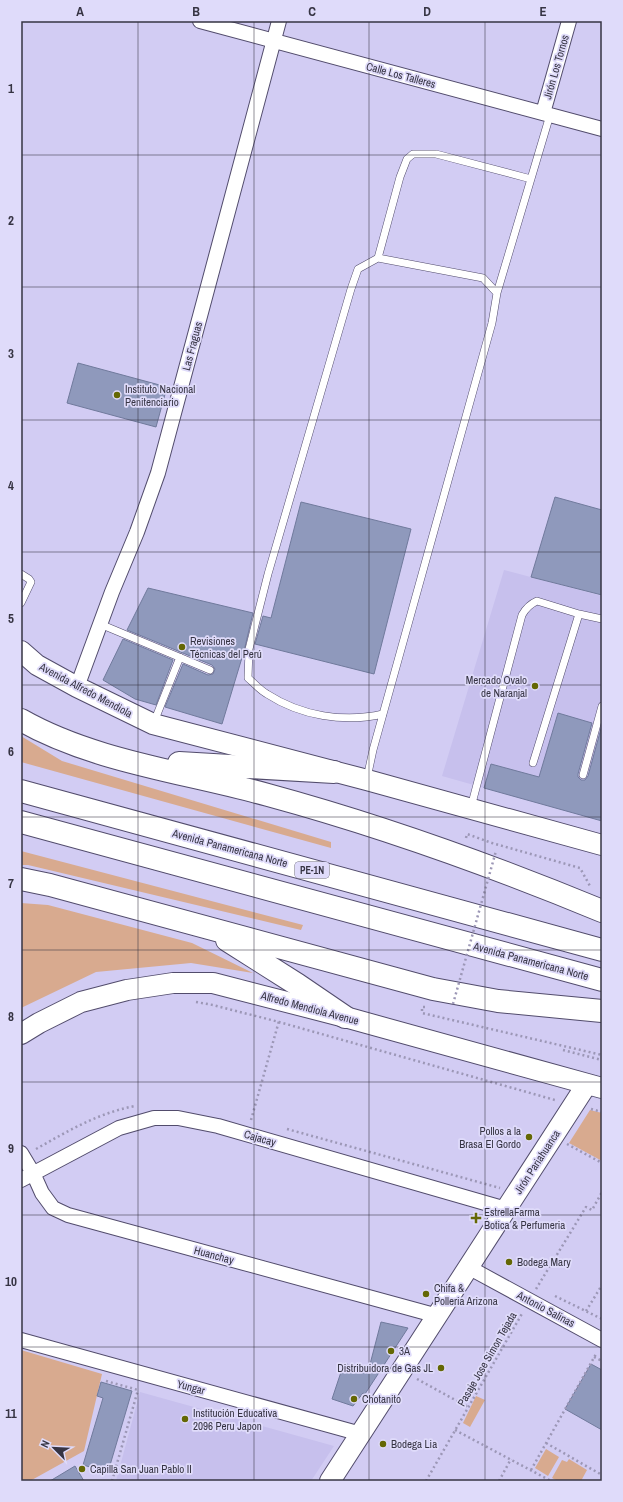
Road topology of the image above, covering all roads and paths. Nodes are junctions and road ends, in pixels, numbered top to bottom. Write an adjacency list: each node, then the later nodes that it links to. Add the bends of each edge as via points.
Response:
1 (200, 21): 4 (street, Calle Los Talleres)
2 (279, 21): 5 (street, Las Fraguas)
3 (569, 21): 6 (street, Jirón Los Tornos)
4 (232, 25): 5 (street, Calle Los Talleres)
5 (274, 42): 6 (street, Calle Los Talleres); 15 (street, Las Fraguas, via 158,473)
6 (546, 114): 7 (street, Calle Los Talleres); 8 (lane)
7 (602, 129)
8 (531, 179): 9 (lane, via 436,154 413,154 407,159 400,177); 10 (lane)
9 (378, 258): 10 (lane, via 483,278); 21 (lane, via 358,269 351,289 268,574 249,649 248,678 266,694 301,710 340,718 368,718)
10 (497, 293): 21 (lane, via 492,323)
11 (21, 574): 12 (lane, via 31,582)
12 (21, 602)
13 (579, 614): 14 (lane); 25 (lane); 30 (lane, via 537,601 530,604 522,615)
14 (602, 619)
15 (100, 624): 17 (lane); 19 (street, Las Fraguas)
16 (21, 651): 19 (main road, Avenida Alfredo Mendiola, via 37,665)
17 (180, 657): 18 (lane); 23 (lane)
18 (210, 670)
19 (77, 688): 23 (main road, Avenida Alfredo Mendiola)
20 (602, 706): 27 (lane)
21 (383, 714): 28 (lane)
22 (21, 720): 24 (highway, via 77,746)
23 (153, 724): 26 (main road)
24 (128, 760): 26 (highway); 39 (highway, via 266,794 397,834 492,866)
25 (533, 763)
26 (334, 772): 28 (main road)
27 (583, 775)
28 (367, 780): 30 (main road)
29 (21, 791): 41 (highway, Avenida Panamericana Norte / PE-1N)
30 (471, 809): 32 (main road)
31 (21, 822): 42 (highway, Avenida Panamericana Norte)
32 (576, 838): 34 (main road); 36 (lane)
33 (492, 843): 38 (path, via 580,868)
34 (602, 845)
35 (496, 851): 45 (path, bridge)
36 (602, 851)
37 (21, 879): 40 (highway)
38 (591, 888)
39 (602, 911)
40 (208, 928): 46 (highway, via 455,994 511,1003); 47 (highway)
41 (602, 950)
42 (602, 980)
43 (284, 1001): 47 (main road, Alfredo Mendiola Avenue); 49 (path); 50 (main road, Alfredo Mendiola Avenue, via 213,983 173,982 81,1002)
44 (192, 1002): 49 (path)
45 (453, 1004)
46 (602, 1011)
47 (345, 1017): 54 (main road, Alfredo Mendiola Avenue)
48 (448, 1019): 52 (path)
49 (279, 1022): 55 (path); 56 (path)
50 (21, 1034)
51 (563, 1050): 53 (path)
52 (602, 1055)
53 (602, 1060)
54 (594, 1086): 62 (main road, Jirón Pariahuanca)
55 (557, 1101)
56 (247, 1135): 60 (street, Cajacay, via 178,1118 154,1118 120,1128); 62 (street, Cajacay)
57 (566, 1144): 59 (path)
58 (21, 1153): 60 (street, Huanchay)
59 (602, 1163)
60 (27, 1176): 67 (street, Huanchay, via 53,1208 68,1215)
61 (602, 1192): 65 (path, Pasaje Jose Simon Tejada, via 592,1210 586,1207)
62 (506, 1209): 63 (main road, Jirón Pariahuanca)
63 (468, 1267): 65 (street, Antonio Salinas); 67 (main road, Jirón Pariahuanca)
64 (602, 1285): 66 (path)
65 (529, 1301): 69 (street, Antonio Salinas); 74 (path, Pasaje Jose Simon Tejada)
66 (586, 1311)
67 (438, 1316): 76 (main road, Jirón Pariahuanca)
68 (21, 1340): 76 (street, Yungar)
69 (600, 1345): 70 (path)
70 (594, 1357): 71 (path); 77 (path)
71 (602, 1361)
72 (413, 1377): 74 (path)
73 (137, 1392): 81 (path)
74 (468, 1406): 75 (path, Pasaje Jose Simon Tejada)
75 (454, 1430): 78 (path); 83 (path, Pasaje Jose Simon Tejada)
76 (361, 1434): 82 (main road, Jirón Pariahuanca)
77 (546, 1443): 79 (path); 80 (path)
78 (511, 1459): 79 (path); 84 (path)
79 (531, 1470): 85 (path)
80 (602, 1475)
81 (112, 1481)
82 (330, 1481)
83 (426, 1481)
84 (499, 1481)
85 (551, 1481)

